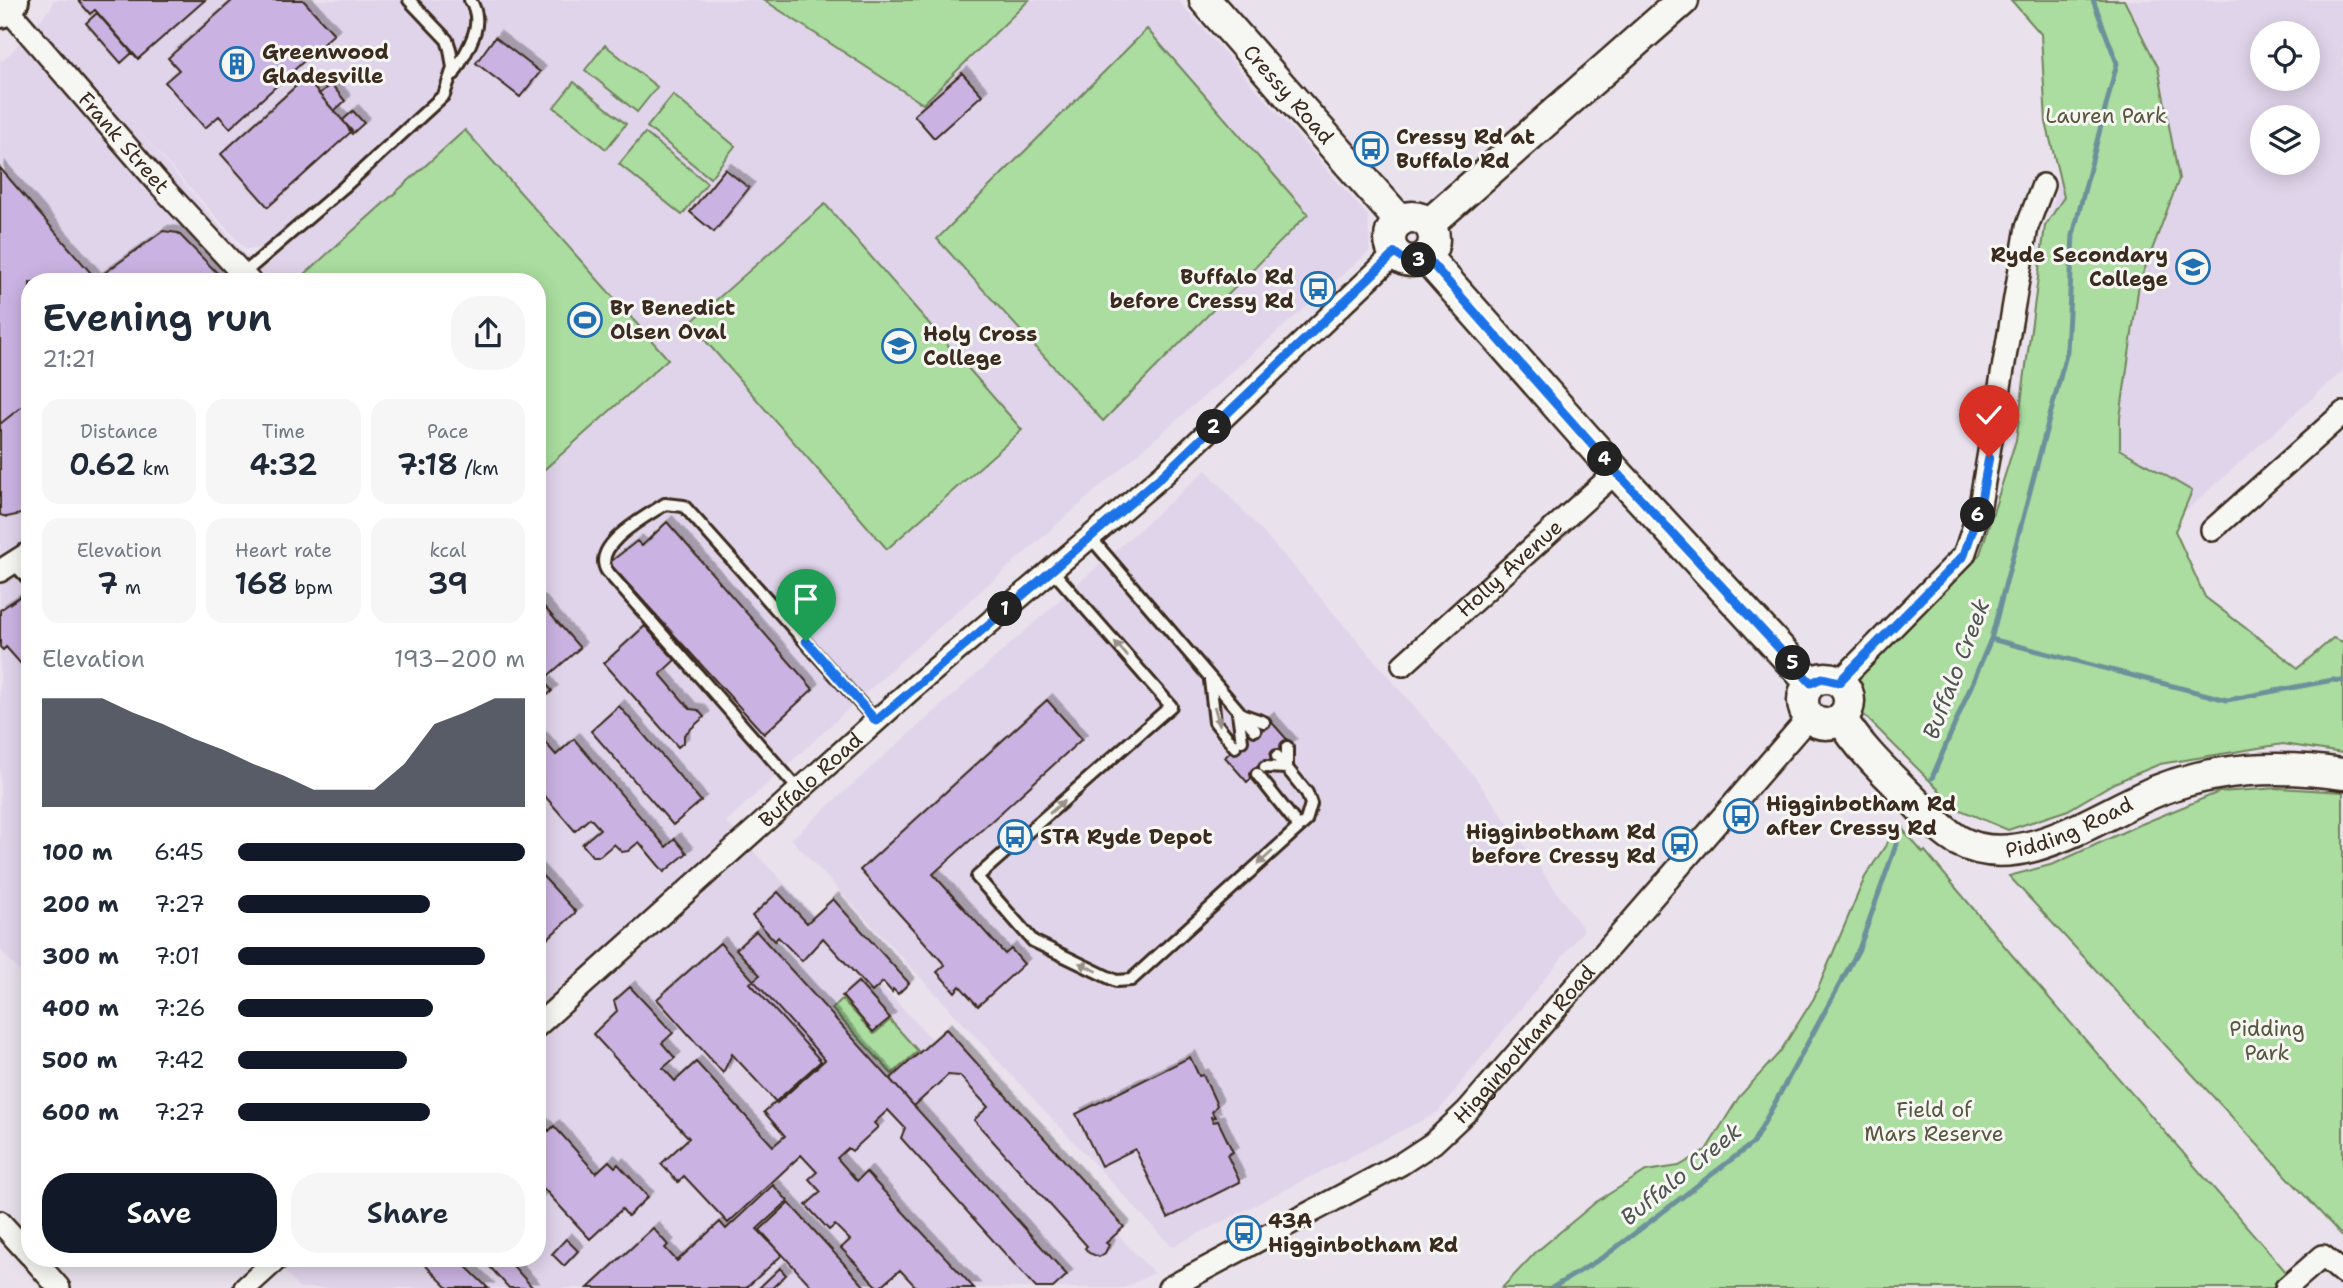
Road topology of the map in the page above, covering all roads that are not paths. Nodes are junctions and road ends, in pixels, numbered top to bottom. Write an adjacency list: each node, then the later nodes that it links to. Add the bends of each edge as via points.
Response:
1 (409, 0): 6 (lane, via 447,40 452,58)
2 (470, 0): 6 (lane, via 477,26)
3 (1205, 0): 8 (street, Cressy Road)
4 (1683, 0): 8 (street)
5 (3, 3): 11 (street, Frank Street)
6 (448, 86): 12 (lane, via 427,112)
7 (2043, 185): 20 (street, via 2027,227 1982,498 1964,555)
8 (1414, 223): 9 (street, via 1391,233); 10 (street, via 1434,237)
9 (1395, 253): 10 (street, via 1407,261); 16 (street, Buffalo Road, via 1163,475)
10 (1426, 257): 14 (street)
11 (241, 273)
12 (251, 273)
13 (2343, 413): 15 (street)
14 (1616, 472): 18 (street, Holly Avenue); 20 (street)
15 (2212, 530)
16 (1090, 537): 17 (street, Buffalo Road); 19 (lane)
17 (1052, 570): 24 (street, Buffalo Road); 32 (lane, one-way to 17, via 1131,980 1116,981 1033,941 977,877 1171,706)
18 (1403, 665)
19 (1210, 680): 21 (lane); 21 (lane, one-way to 21, via 1215,722 1238,744)
20 (1825, 682): 22 (street, via 1804,695); 23 (street, via 1848,695)
21 (1238, 713): 25 (lane); 26 (lane)
22 (1809, 717): 23 (street, via 1828,724); 41 (street, Higginbotham Road, via 1467,1111 1433,1143)
23 (1841, 718): 30 (street, Pidding Road, via 1854,740 1952,836 2004,851 2060,837 2159,790 2201,777 2242,769)
24 (876, 721): 31 (street, Buffalo Road); 31 (lane, via 684,506 666,504 614,541 604,555 607,571)
25 (1264, 722)
26 (1255, 730)
27 (1287, 747): 29 (lane)
28 (1277, 756): 29 (lane)
29 (1286, 768): 32 (lane, via 1311,804); 32 (lane, via 1261,770)
30 (2343, 774)
31 (799, 790): 33 (street, Buffalo Road)
32 (1299, 827)
33 (546, 1018)
34 (0, 1222): 35 (street)
35 (21, 1246)
36 (40, 1267): 39 (street)
37 (268, 1267): 40 (street)
38 (2343, 1273): 42 (street, via 2323,1256)
39 (59, 1288)
40 (246, 1288)
41 (1169, 1288)
42 (2286, 1288)

